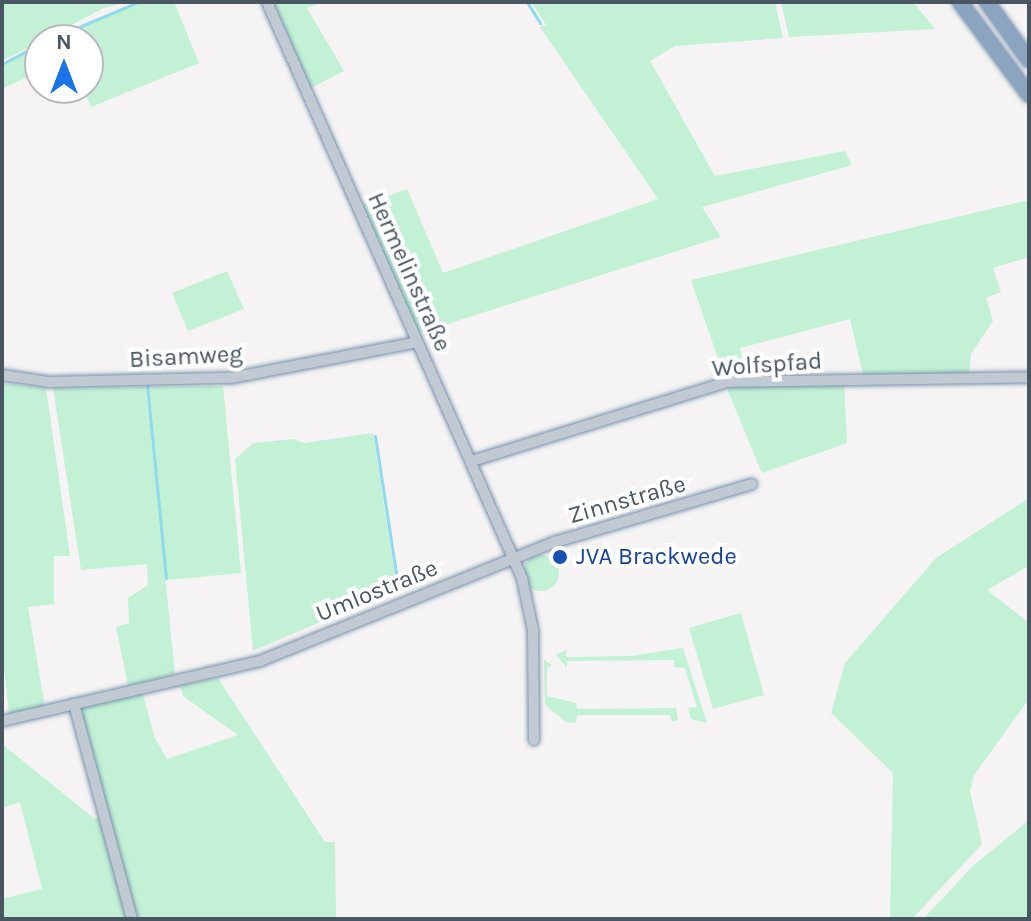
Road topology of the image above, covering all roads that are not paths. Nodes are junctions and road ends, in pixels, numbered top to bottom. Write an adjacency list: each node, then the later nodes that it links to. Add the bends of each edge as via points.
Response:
1 (267, 2): 6 (street, Hermelinstraße)
2 (960, 2): 5 (highway)
3 (987, 2): 4 (highway)
4 (1029, 60)
5 (1029, 95)
6 (418, 342): 7 (street, Bisamweg, via 231,378 49,382); 9 (street, Hermelinstraße)
7 (2, 375)
8 (1029, 377): 9 (street, Wolfspfad, via 727,382)
9 (472, 461): 11 (street, Hermelinstraße)
10 (752, 484): 11 (street, Zinnstraße)
11 (514, 557): 12 (street, Umlostraße, via 260,661); 14 (street, via 532,620)
12 (74, 704): 13 (street, Umlostraße); 15 (street)
13 (2, 721)
14 (534, 740)
15 (132, 919)

